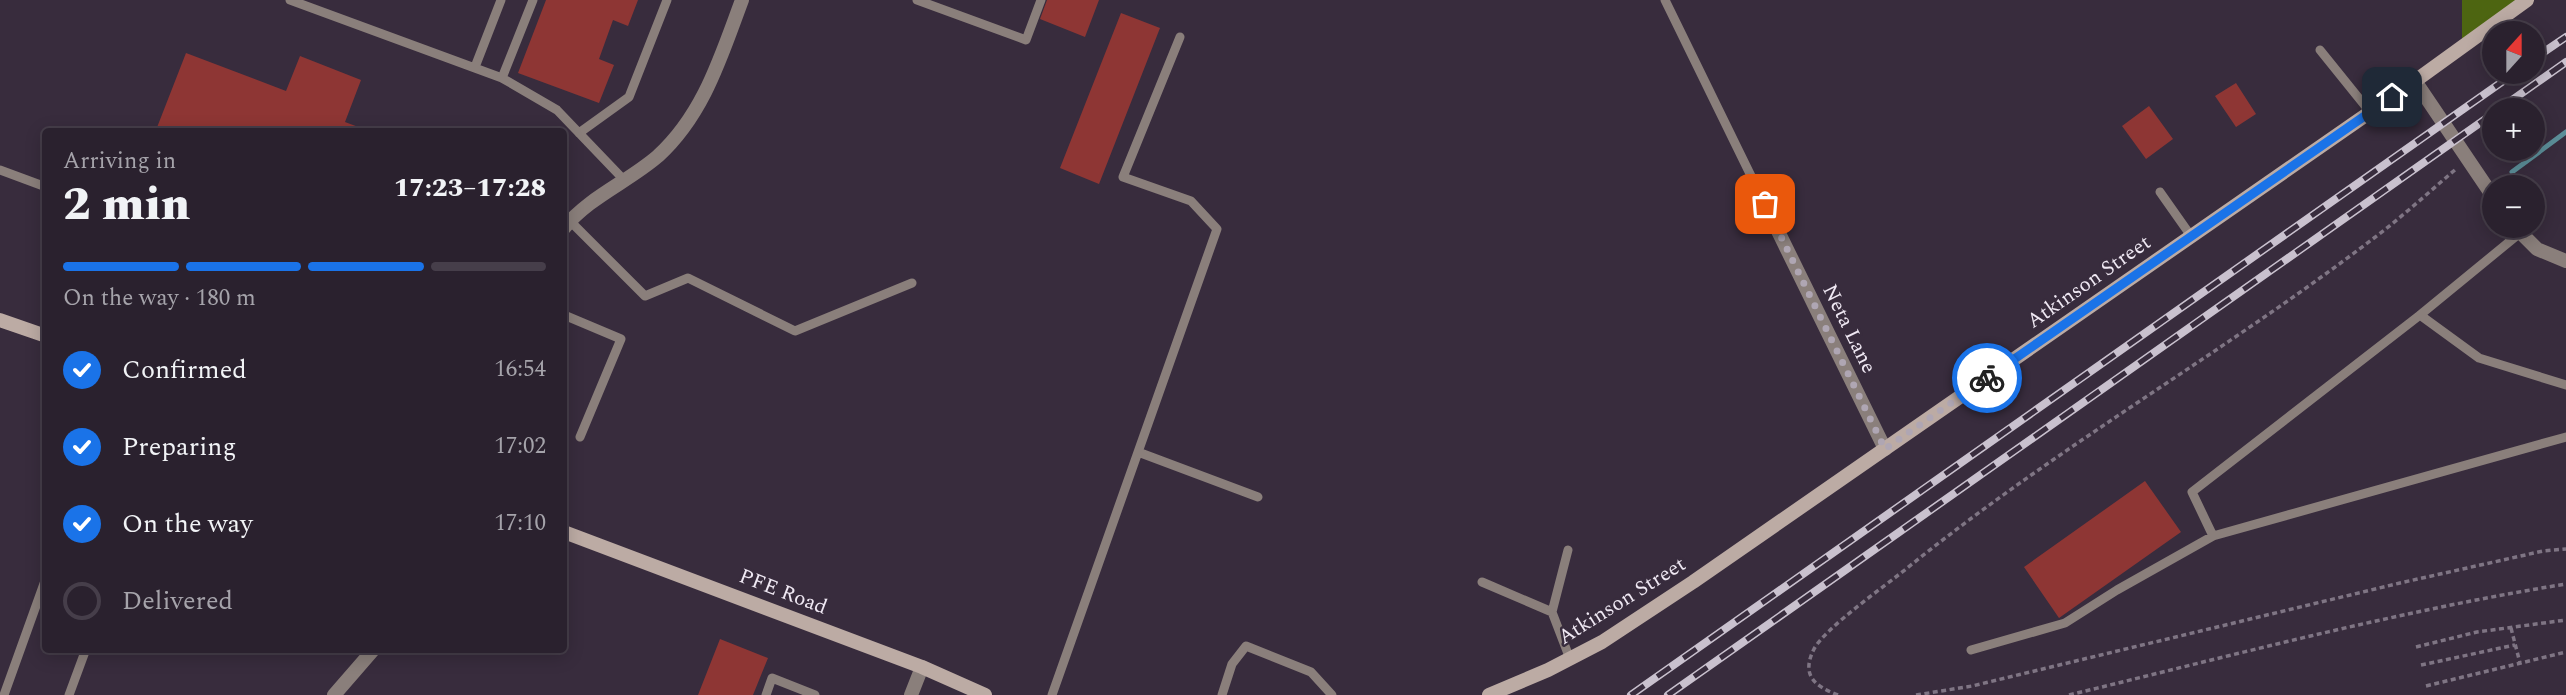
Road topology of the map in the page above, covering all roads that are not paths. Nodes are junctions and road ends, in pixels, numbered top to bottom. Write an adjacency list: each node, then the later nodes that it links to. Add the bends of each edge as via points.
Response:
1 (290, 0): 12 (lane)
2 (501, 0): 12 (lane)
3 (533, 0): 13 (lane)
4 (667, 0): 16 (lane, via 629,97)
5 (742, 0): 18 (street, via 702,100 686,125)
6 (917, 0): 7 (lane, via 1026,40)
7 (1041, 0)
8 (1665, 0): 23 (lane)
9 (2527, 0): 14 (main road, Atkinson Street)
10 (1180, 37): 37 (lane, via 1123,177 1191,201 1217,229)
11 (2320, 50): 15 (lane)
12 (475, 67): 13 (lane)
13 (502, 78): 16 (lane, via 557,110)
14 (2415, 81): 15 (main road, Atkinson Street); 19 (street)
15 (2370, 112): 24 (main road, Atkinson Street)
16 (579, 133): 18 (lane)
17 (0, 170): 20 (lane)
18 (625, 181): 22 (street)
19 (2482, 181)
20 (42, 186)
21 (2160, 192): 24 (lane)
22 (567, 225): 28 (lane, via 645,296 688,278 795,331)
23 (1776, 227): 36 (street, Neta Lane)
24 (2191, 236): 36 (main road, Atkinson Street)
25 (2508, 238): 29 (lane)
26 (2526, 238): 27 (street)
27 (2566, 261)
28 (912, 283)
29 (2420, 315): 33 (lane, via 2479,358); 40 (lane, via 2192,492)
30 (567, 316): 34 (lane, via 621,339)
31 (0, 320): 32 (main road)
32 (42, 335)
33 (2566, 384)
34 (580, 437)
35 (2566, 437): 40 (lane)
36 (1885, 449): 48 (main road, Atkinson Street, via 1693,582)
37 (1139, 452): 38 (lane); 57 (lane)
38 (1258, 497)
39 (567, 534): 49 (main road, PFE Road)
40 (2213, 536): 45 (lane, via 2065,623)
41 (1568, 550): 44 (lane)
42 (1482, 582): 44 (lane)
43 (42, 589): 50 (lane)
44 (1552, 612): 48 (lane)
45 (1971, 650)
46 (85, 653): 51 (lane)
47 (371, 653): 52 (street)
48 (1570, 659): 60 (main road, Atkinson Street)
49 (922, 667): 55 (street); 56 (main road, PFE Road)
50 (4, 695)
51 (69, 695)
52 (334, 695)
53 (766, 695): 54 (lane, via 772,678)
54 (815, 695)
55 (911, 695)
56 (985, 695)
57 (1052, 695)
58 (1222, 695): 59 (lane, via 1232,664 1246,646 1311,672)
59 (1332, 695)
60 (1489, 695)

